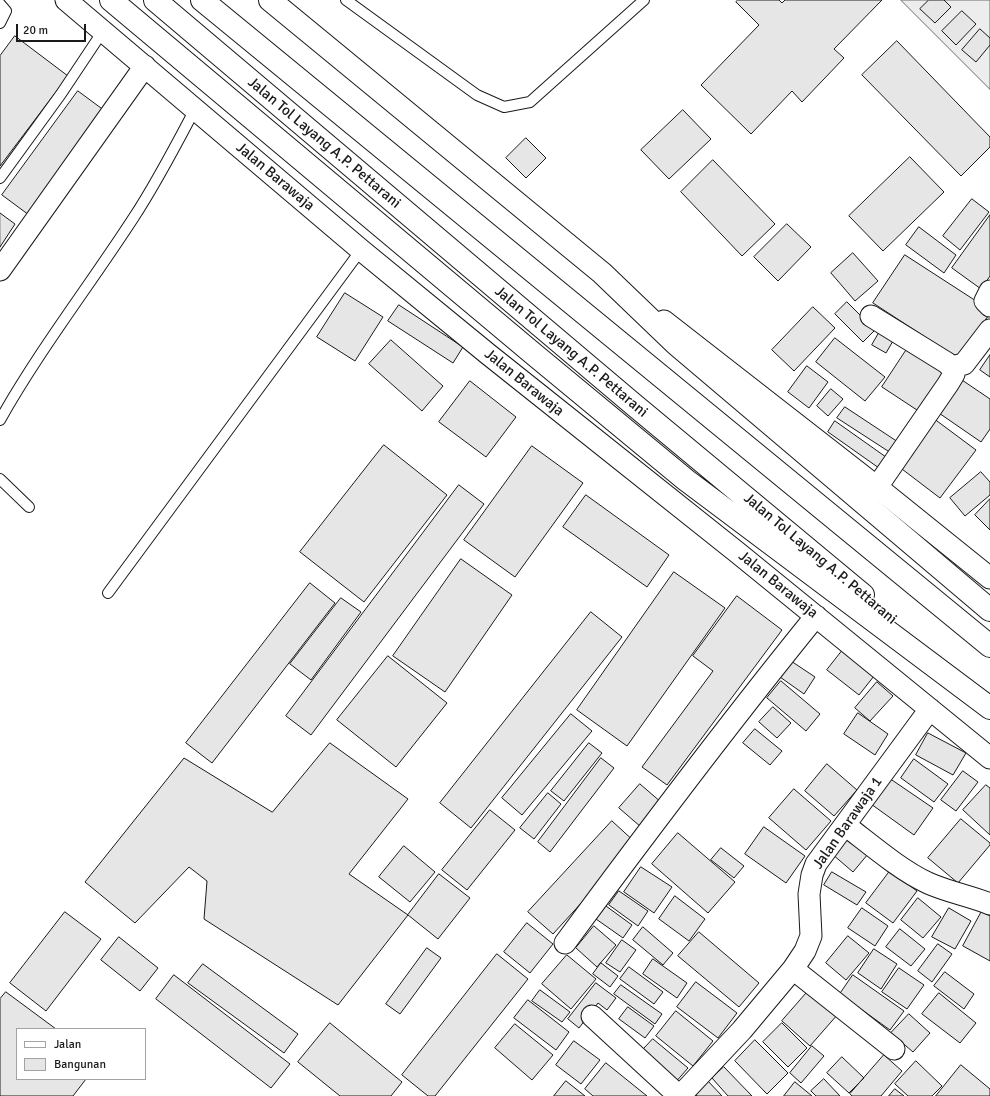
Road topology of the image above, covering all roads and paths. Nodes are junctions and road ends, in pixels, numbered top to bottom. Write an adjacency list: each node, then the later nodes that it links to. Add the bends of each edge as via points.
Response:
1 (66, 0): 10 (street, Jalan Barawaja)
2 (111, 0): 32 (highway, via 686,480)
3 (155, 0): 31 (highway, Jalan Tol Layang A.P. Pettarani, via 633,404)
4 (202, 0): 30 (highway)
5 (270, 0): 16 (highway)
6 (346, 0): 7 (lane, via 477,95 504,107 530,102)
7 (644, 0)
8 (0, 4): 9 (lane, via 6,11)
9 (0, 23)
10 (103, 31): 11 (street, Jalan Barawaja); 13 (lane)
11 (145, 66): 12 (street, Jalan Barawaja); 15 (street)
12 (195, 109): 14 (street, Jalan Barawaja); 22 (lane, via 134,218 12,398)
13 (0, 178)
14 (361, 250): 27 (lane); 29 (street, Jalan Barawaja)
15 (0, 270)
16 (602, 273): 24 (street); 28 (highway, via 676,344)
17 (990, 291): 18 (street, via 985,301)
18 (990, 306)
19 (871, 316): 21 (street)
20 (990, 330): 21 (street, via 964,364)
21 (951, 367): 24 (street, via 953,378)
22 (0, 420)
23 (0, 479): 25 (lane)
24 (876, 487): 26 (street)
25 (30, 507)
26 (990, 578)
27 (108, 593)
28 (990, 610)
29 (816, 616): 33 (street, Jalan Barawaja); 37 (street, via 738,712)
30 (990, 646)
31 (990, 700)
32 (990, 708)
33 (930, 709): 34 (street, Jalan Barawaja); 35 (street, Jalan Barawaja 1)
34 (990, 758)
35 (845, 825): 36 (street, via 901,867 928,883); 38 (street, Jalan Barawaja 1, via 816,864 812,875 809,894 811,936)
36 (990, 904)
37 (565, 943)
38 (793, 969): 40 (street); 41 (street, Jalan Barawaja 1, via 742,1030)
39 (592, 1016): 41 (street)
40 (894, 1050)
41 (680, 1096)

